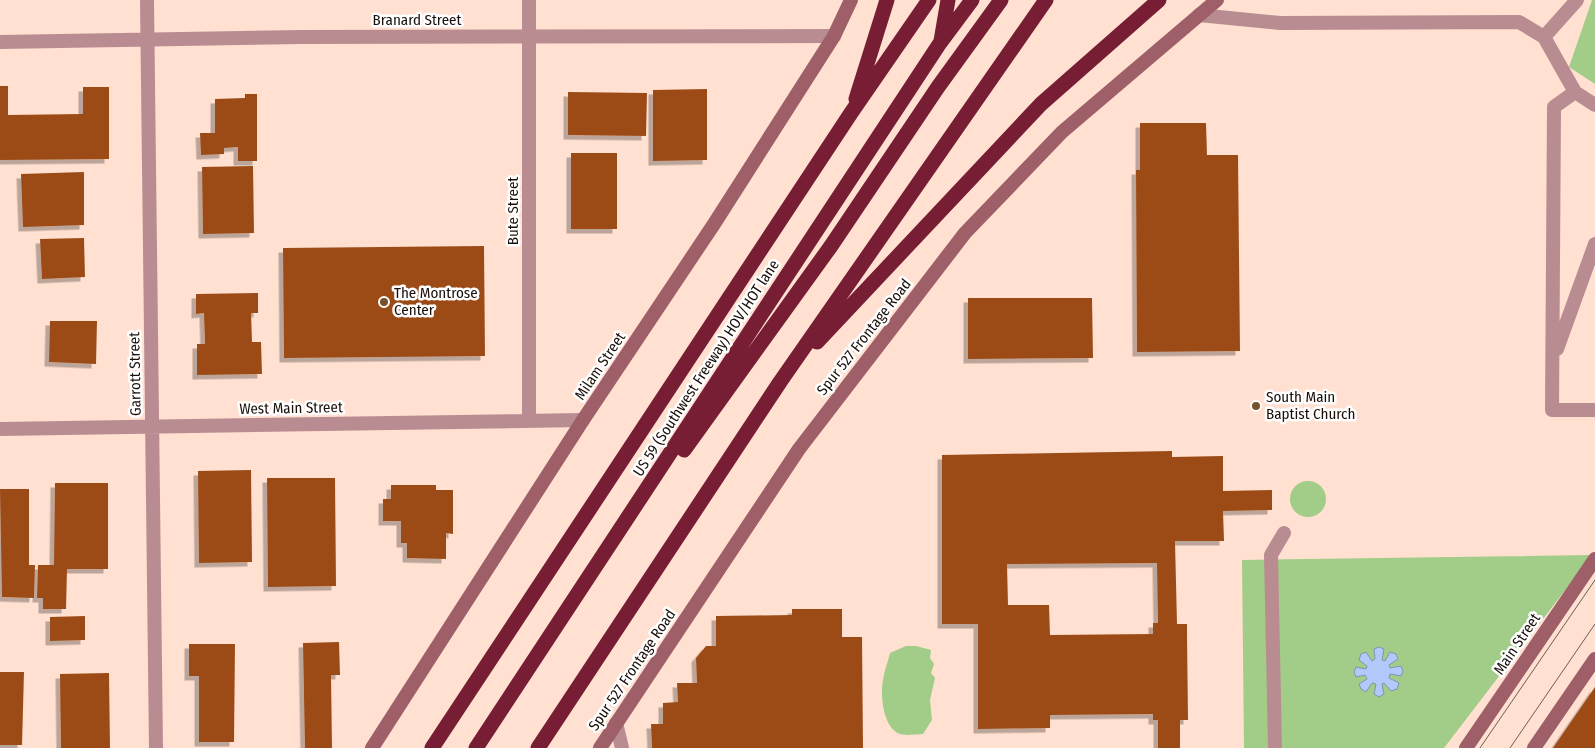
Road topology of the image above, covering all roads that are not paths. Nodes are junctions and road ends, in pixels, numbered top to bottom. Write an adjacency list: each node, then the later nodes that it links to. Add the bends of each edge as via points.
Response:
1 (147, 0): 17 (street, Garrott Street)
2 (529, 0): 14 (street, Bute Street)
3 (852, 0): 15 (main road, Milam Street)
4 (887, 0): 22 (highway)
5 (929, 0): 22 (highway)
6 (948, 0): 19 (highway, US 59 (Southwest Freeway) HOV/HOT lane)
7 (972, 0): 19 (highway)
8 (1002, 0): 33 (highway, via 938,87 831,246)
9 (1046, 0): 25 (highway)
10 (1159, 0): 25 (highway, via 1041,104)
11 (1217, 0): 13 (main road, Spur 527 Frontage Road)
12 (1577, 0): 16 (street)
13 (1199, 15): 16 (street, via 1280,23 1519,22); 35 (main road, Spur 527 Frontage Road, via 1062,132 965,233 799,449)
14 (529, 36): 15 (street, Branard Street); 17 (street, Branard Street); 28 (street, Bute Street)
15 (834, 36): 27 (main road, Milam Street)
16 (1544, 37): 20 (street)
17 (148, 38): 18 (street, Branard Street); 29 (street, Garrott Street)
18 (0, 42)
19 (940, 43): 33 (highway, US 59 (Southwest Freeway) HOV/HOT lane)
20 (1575, 92): 21 (street); 24 (street, via 1554,107)
21 (1595, 105)
22 (851, 113): 38 (highway)
23 (1595, 244): 24 (street)
24 (1553, 360): 26 (street, via 1552,410)
25 (780, 382): 40 (highway)
26 (1595, 410)
27 (583, 420): 28 (street, West Main Street); 37 (main road, Milam Street)
28 (529, 421): 29 (street, West Main Street)
29 (152, 427): 30 (street, West Main Street); 36 (street, Garrott Street)
30 (0, 429)
31 (1284, 534): 43 (street, via 1271,555)
32 (1595, 559): 44 (main road, Main Street)
33 (551, 634): 39 (highway, US 59 (Southwest Freeway) HOV/HOT lane)
34 (1595, 659): 45 (main road)
35 (616, 723): 41 (main road, Spur 527 Frontage Road); 42 (street)
36 (156, 748)
37 (372, 748)
38 (432, 748)
39 (476, 748)
40 (538, 748)
41 (600, 748)
42 (622, 748)
43 (1274, 748)
44 (1466, 748)
45 (1534, 748)

